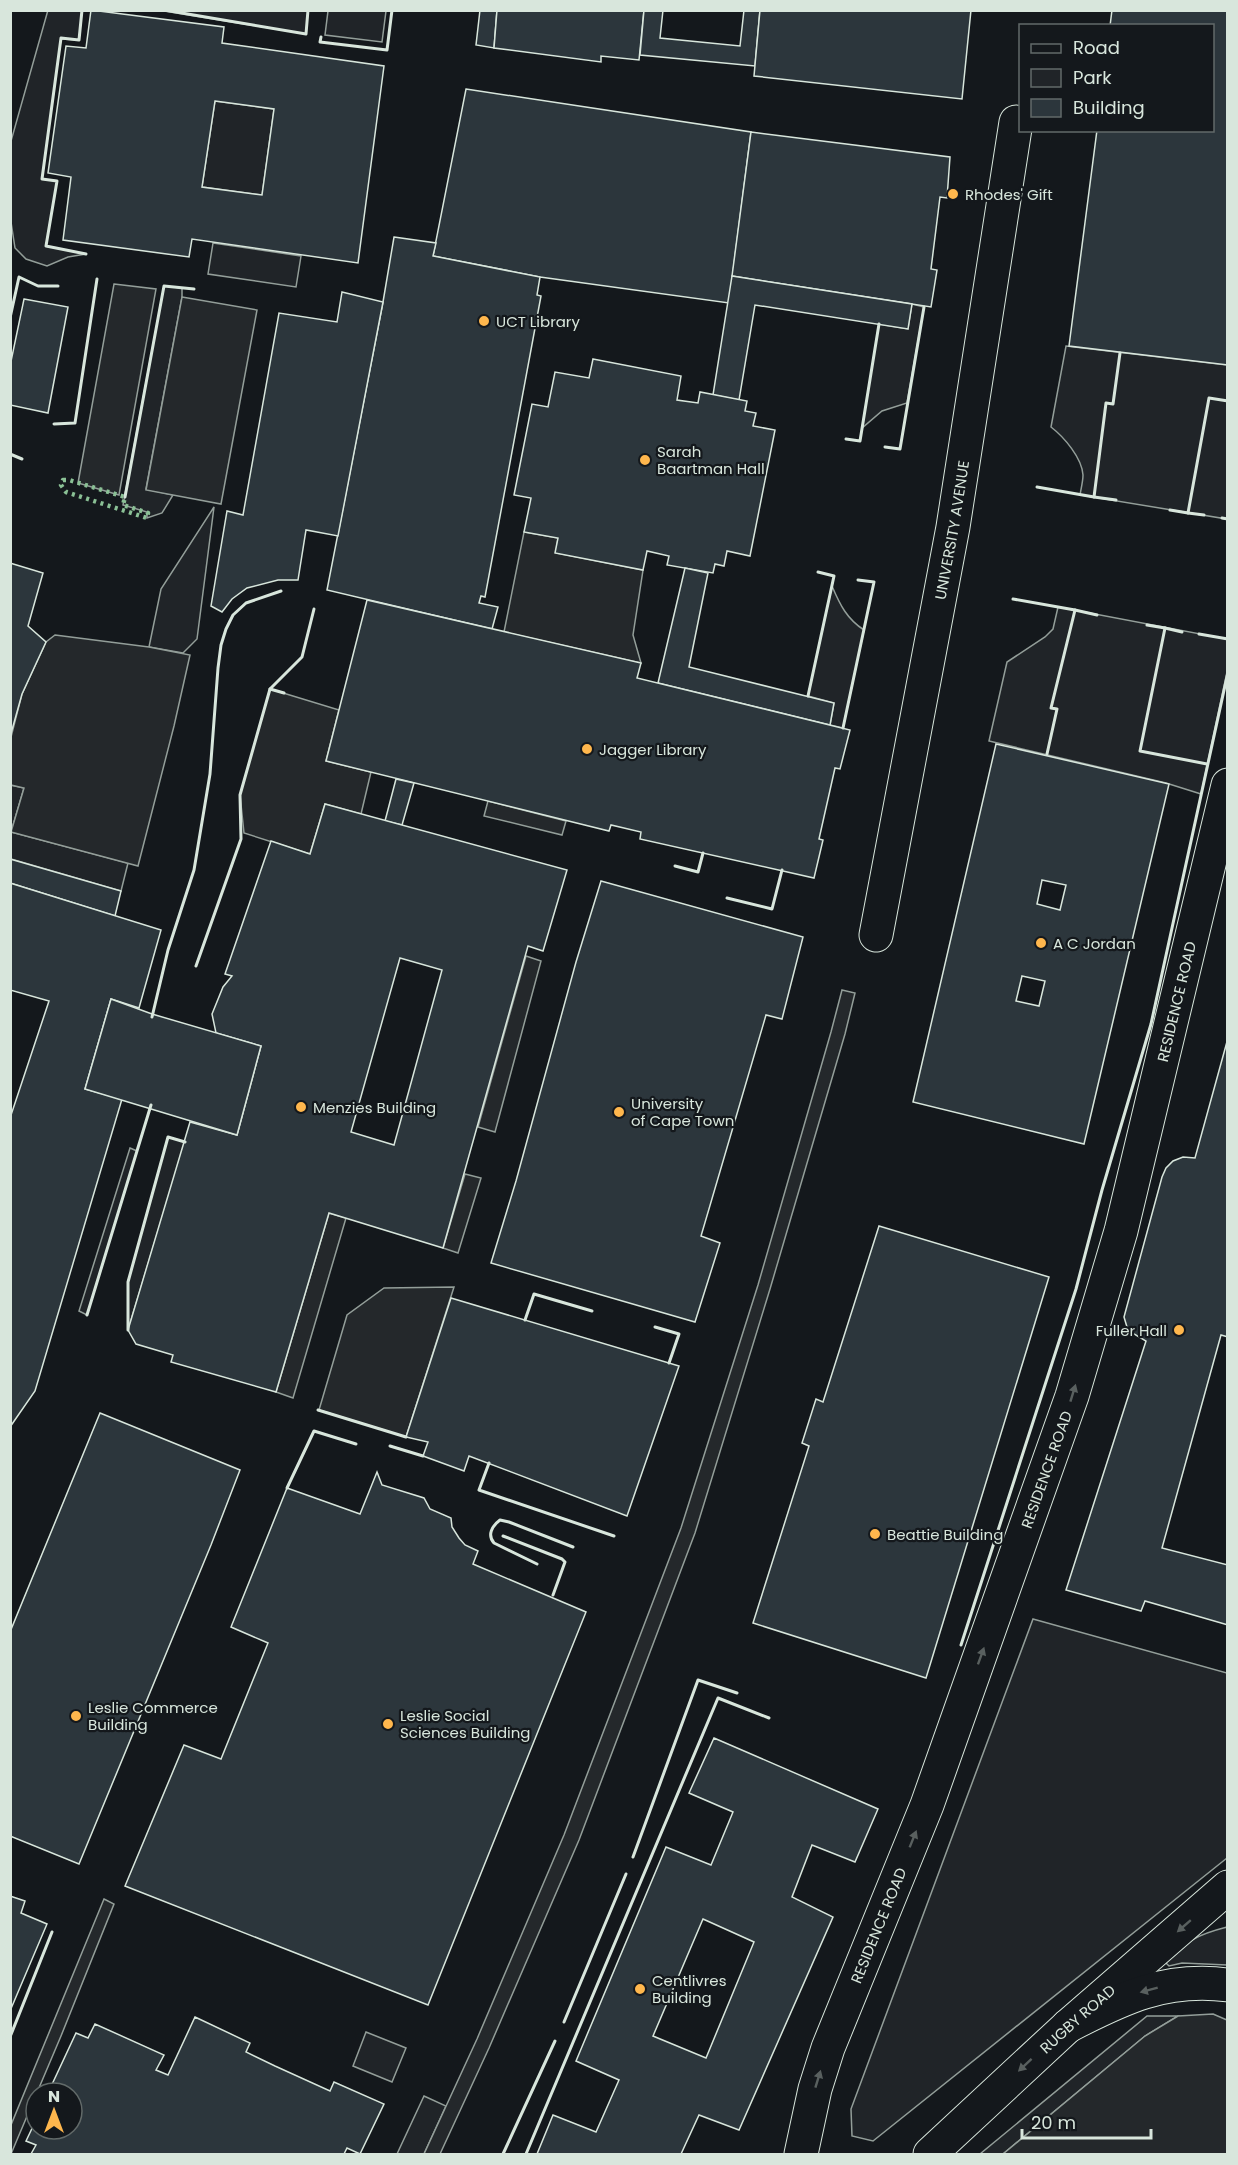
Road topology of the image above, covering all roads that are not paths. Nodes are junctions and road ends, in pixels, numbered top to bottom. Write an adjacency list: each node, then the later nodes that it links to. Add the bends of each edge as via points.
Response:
1 (1016, 122): 3 (main road, UNIVERSITY AVENUE, via 953,527)
2 (1227, 785): 7 (main road, RESIDENCE ROAD, one-way to 2, via 815,2089 828,2048 927,1805 1072,1396 1121,1231)
3 (876, 935)
4 (1227, 1887): 6 (main road, RUGBY ROAD, one-way to 6)
5 (1227, 1985): 6 (main road, one-way to 6, via 1178,1983 1146,1990 1117,2000)
6 (1068, 2026): 8 (main road, RUGBY ROAD, one-way to 8)
7 (808, 2148)
8 (930, 2154)

